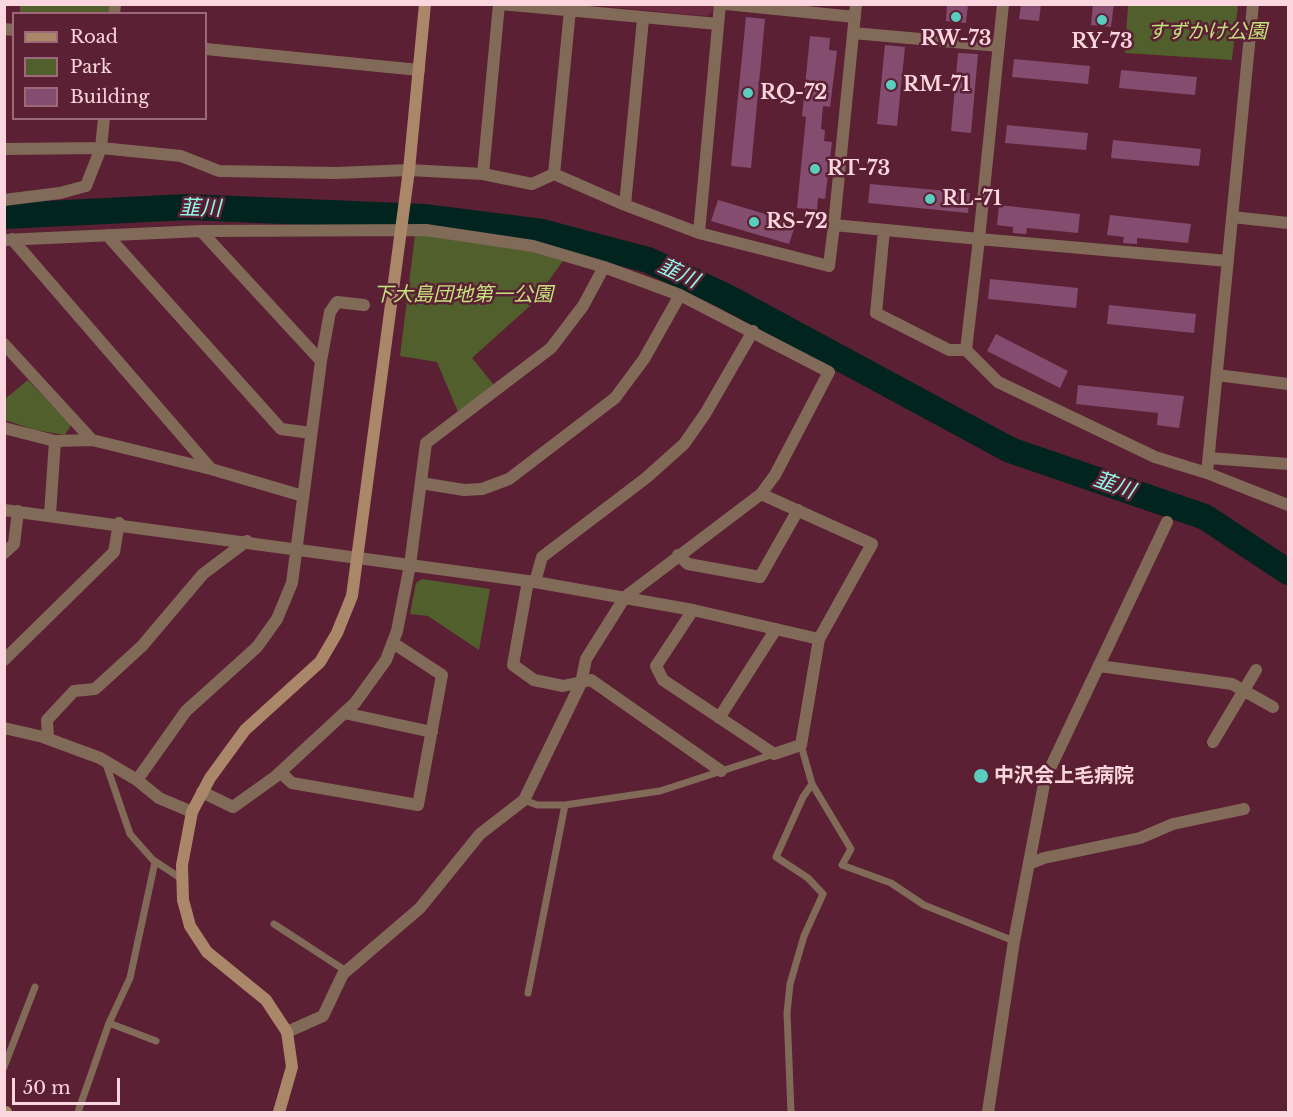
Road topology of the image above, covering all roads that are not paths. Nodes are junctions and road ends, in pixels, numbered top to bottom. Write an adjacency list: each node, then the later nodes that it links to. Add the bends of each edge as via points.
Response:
1 (425, 4): 14 (street)
2 (500, 4): 7 (street); 19 (street)
3 (720, 4): 10 (street)
4 (726, 4): 8 (street)
5 (1003, 4): 12 (street)
6 (1253, 4): 23 (street)
7 (570, 10): 9 (street); 20 (street)
8 (855, 11): 11 (street)
9 (643, 19): 10 (street); 22 (street)
10 (718, 24): 28 (street)
11 (853, 33): 12 (street); 25 (street)
12 (999, 46): 31 (street)
13 (207, 49): 14 (street)
14 (418, 70): 18 (street)
15 (104, 120): 16 (street)
16 (101, 148): 17 (street); 18 (street, via 181,156 219,171); 21 (street, via 86,186)
17 (4, 149)
18 (409, 170): 19 (street); 64 (street)
19 (483, 174): 20 (street, via 532,184)
20 (554, 174): 22 (street)
21 (4, 200)
22 (625, 205): 28 (street)
23 (1233, 217): 24 (street); 32 (street)
24 (1288, 223)
25 (834, 225): 26 (street); 28 (street, via 829,266)
26 (884, 230): 31 (street); 38 (street, via 876,313 949,350)
27 (201, 231): 29 (street); 33 (street, via 426,230 533,246); 39 (street)
28 (699, 233)
29 (107, 235): 30 (street); 43 (street, via 281,429)
30 (8, 239): 48 (street)
31 (979, 239): 32 (street); 38 (street)
32 (1228, 261): 40 (street)
33 (604, 267): 34 (street); 50 (street, via 583,306 551,348 426,443)
34 (680, 295): 36 (street); 50 (street, via 644,359 615,398 509,479 482,489 464,490)
35 (364, 305): 39 (street, via 337,302 330,312)
36 (753, 331): 51 (street, via 829,372 775,475); 66 (street, via 684,444 542,557)
37 (4, 344): 44 (street)
38 (966, 350): 49 (street, via 998,382 1155,457)
39 (321, 361): 43 (street)
40 (1217, 375): 41 (street); 46 (street)
41 (1288, 384)
42 (4, 428): 45 (street)
43 (311, 433): 52 (street)
44 (92, 440): 45 (street); 48 (street)
45 (55, 441): 57 (street)
46 (1209, 458): 47 (street); 49 (street)
47 (1288, 464)
48 (211, 469): 52 (street)
49 (1207, 473): 53 (street)
50 (421, 483): 65 (street)
51 (760, 494): 55 (street); 63 (street)
52 (303, 496): 61 (street)
53 (1288, 506)
54 (4, 510): 56 (street)
55 (798, 510): 63 (street, via 760,577 688,564); 70 (street, via 872,544)
56 (18, 511): 57 (street); 62 (street, via 14,544)
57 (50, 514): 59 (street)
58 (1167, 522): 73 (street)
59 (119, 524): 60 (street); 72 (street, via 114,552)
60 (247, 541): 61 (street); 82 (street, via 203,573 142,646 95,689 74,691 46,720)
61 (297, 548): 64 (street); 89 (street, via 292,583 277,619 257,647 186,711)
62 (4, 553)
63 (678, 555): 67 (street)
64 (356, 556): 65 (street); 91 (street, via 352,596 338,633 320,662 245,730)
65 (410, 565): 66 (street); 71 (street)
66 (532, 582): 67 (street); 75 (street, via 513,665 534,680 563,686)
67 (625, 597): 68 (street); 75 (street, via 586,659)
68 (693, 610): 69 (street); 79 (street, via 656,666 663,680)
69 (776, 629): 70 (street); 79 (street)
70 (819, 639): 84 (street)
71 (393, 643): 78 (street, via 386,660); 81 (street, via 442,675)
72 (4, 660)
73 (1099, 666): 76 (street, via 1232,684); 97 (street, via 1045,779)
74 (1256, 670): 76 (street)
75 (581, 683): 87 (street, via 591,680); 92 (street)
76 (1243, 691): 77 (street); 83 (street)
77 (1273, 707)
78 (344, 713): 81 (street); 88 (street)
79 (719, 718): 85 (street)
80 (4, 728): 82 (street)
81 (432, 732): 88 (street, via 418,805 292,783)
82 (48, 738): 86 (street)
83 (1213, 742)
84 (801, 745): 85 (street); 90 (lane)
85 (774, 754): 87 (lane)
86 (106, 761): 89 (street); 96 (lane, via 130,834)
87 (722, 771): 93 (lane, via 660,791)
88 (280, 772): 91 (street, via 233,807)
89 (137, 780): 95 (street, via 159,798)
90 (812, 784): 100 (lane, via 851,849 842,865 891,883 924,905); 110 (lane, via 776,857 808,878 823,894 804,936 790,984 787,1013)
91 (202, 792): 95 (street)
92 (524, 800): 93 (lane, via 537,805); 101 (street, via 480,834 420,908)
93 (565, 805): 103 (lane)
94 (1244, 809): 97 (street, via 1173,824 1140,837)
95 (192, 812): 98 (street)
96 (155, 862): 98 (lane); 104 (lane, via 130,978)
97 (1029, 864): 100 (street)
98 (182, 879): 105 (street, via 190,926 207,952 266,999)
99 (274, 924): 101 (lane)
100 (1014, 941): 111 (street)
101 (346, 971): 105 (street, via 322,1016)
102 (35, 987): 107 (lane)
103 (528, 993)
104 (109, 1023): 106 (lane); 108 (lane)
105 (287, 1032): 109 (street, via 292,1067)
106 (156, 1041)
107 (4, 1067)
108 (78, 1113)
109 (279, 1113)
110 (791, 1113)
111 (988, 1113)

